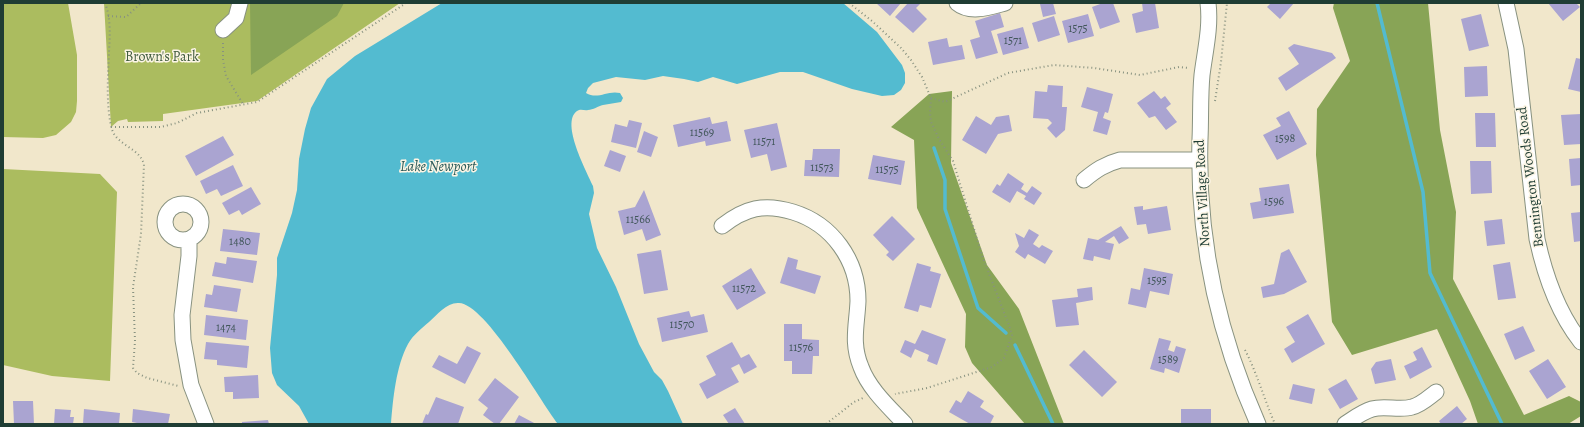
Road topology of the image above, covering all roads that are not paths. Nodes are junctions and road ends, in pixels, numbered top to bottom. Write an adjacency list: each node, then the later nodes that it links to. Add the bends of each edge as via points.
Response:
1 (240, 3): 6 (street, via 236,18)
2 (957, 3): 3 (street, via 976,10)
3 (1005, 3)
4 (1208, 3): 7 (street, North Village Road, via 1209,32 1202,77)
5 (1506, 3): 11 (street, Bennington Woods Road, via 1516,49 1538,246 1552,290 1564,316)
6 (223, 30)
7 (1199, 160): 8 (street, via 1120,160 1097,169); 15 (street, North Village Road, via 1207,260 1217,306 1231,358)
8 (1084, 180)
9 (722, 226): 14 (street, via 746,211 770,207 800,214 833,236 849,260 855,276 858,292 854,335 861,367 878,396)
10 (188, 238): 13 (street, via 189,256 182,315 183,340 191,385)
11 (1581, 342)
12 (1436, 392): 16 (street, via 1421,404 1403,408 1372,409)
13 (206, 424)
14 (905, 424)
15 (1258, 424)
16 (1345, 424)

